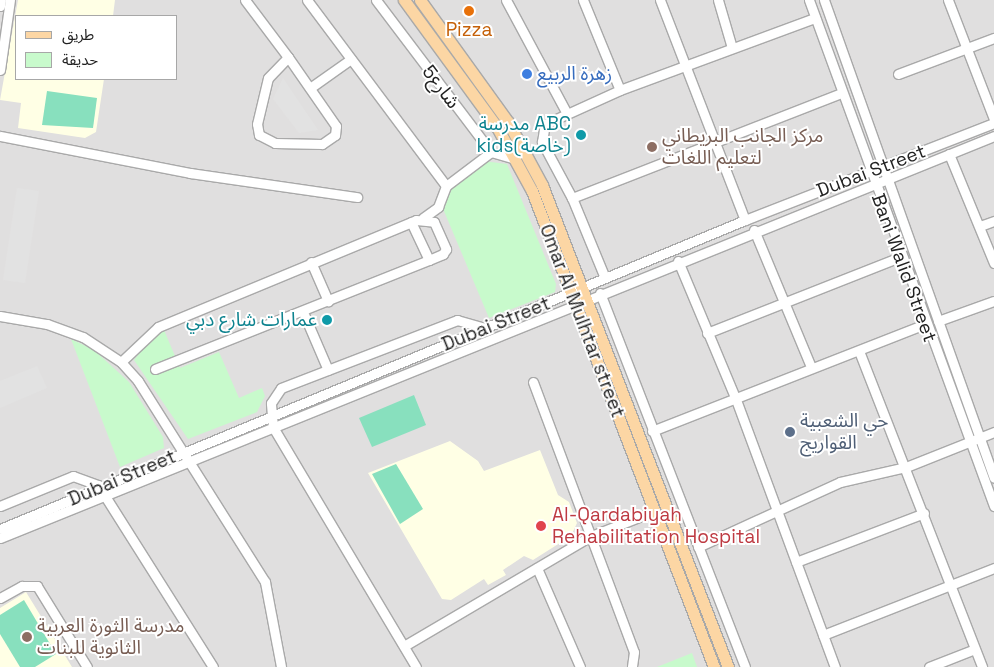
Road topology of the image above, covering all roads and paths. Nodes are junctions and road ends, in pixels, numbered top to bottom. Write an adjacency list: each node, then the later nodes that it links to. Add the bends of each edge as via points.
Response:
1 (1, 0): 15 (street)
2 (10, 0): 23 (street)
3 (245, 0): 20 (street)
4 (307, 0): 21 (street)
5 (376, 0): 33 (street, شارع5)
6 (404, 0): 35 (main road, Omar Al Mulhtar street)
7 (420, 0): 56 (main road, via 526,153)
8 (506, 0): 28 (street)
9 (583, 0): 26 (street)
10 (660, 0): 22 (street)
11 (718, 0): 18 (street)
12 (809, 0): 16 (street, Bani Walid Street)
13 (824, 0): 36 (street, Bani Walid Street)
14 (948, 0): 19 (street)
15 (0, 6)
16 (815, 18): 18 (street); 27 (street, Bani Walid Street)
17 (994, 38): 19 (street)
18 (732, 48): 22 (street)
19 (966, 49): 24 (street); 29 (street)
20 (288, 57): 25 (street); 25 (street, via 268,78 257,124 259,135 275,143 309,146 322,144 335,135 336,126)
21 (351, 59): 25 (street); 40 (street)
22 (684, 68): 26 (street); 32 (street)
23 (0, 70)
24 (898, 74)
25 (310, 88)
26 (620, 90): 28 (street)
27 (841, 93): 32 (street); 37 (street, Bani Walid Street)
28 (566, 112): 42 (street, via 545,124 540,136)
29 (994, 121): 36 (street, Dubai Street)
30 (0, 136): 41 (street, via 190,173)
31 (994, 136): 34 (street, Dubai Street)
32 (712, 141): 42 (street); 44 (street)
33 (491, 152): 35 (street); 40 (street)
34 (949, 154): 38 (street, Dubai Street); 47 (street)
35 (516, 159): 57 (main road, Omar Al Mulhtar street)
36 (881, 167): 37 (street, Dubai Street); 38 (street, Bani Walid Street)
37 (868, 172): 39 (street, Bani Walid Street); 44 (street, Dubai Street)
38 (885, 178): 39 (street, Dubai Street); 63 (street, Bani Walid Street)
39 (873, 183): 48 (street, Dubai Street); 49 (street, Bani Walid Street)
40 (446, 186): 43 (street, via 438,207)
41 (357, 196)
42 (572, 198): 54 (street)
43 (423, 218): 46 (street); 50 (street, via 434,222 446,249)
44 (745, 220): 54 (street, Dubai Street)
45 (994, 221): 47 (street)
46 (412, 222): 50 (street); 52 (street)
47 (980, 226): 53 (street)
48 (754, 230): 51 (street, Dubai Street); 60 (street)
49 (900, 257): 60 (street); 64 (street, Bani Walid Street)
50 (429, 260): 59 (street)
51 (678, 261): 55 (street, Dubai Street); 66 (street)
52 (311, 262): 59 (street); 68 (street, via 158,327)
53 (994, 263)
54 (605, 278): 56 (street, Dubai Street)
55 (600, 293): 56 (street, Dubai Street); 76 (street)
56 (585, 294): 57 (street, Dubai Street); 109 (main road)
57 (574, 299): 65 (street, Dubai Street); 75 (street, Dubai Street); 87 (main road, Omar Al Mulhtar street)
58 (994, 301): 63 (street)
59 (328, 302): 61 (street)
60 (784, 304): 66 (street); 69 (street)
61 (303, 312): 70 (street); 71 (street)
62 (0, 316): 68 (street, via 66,330)
63 (938, 321): 78 (street, Bani Walid Street)
64 (925, 324): 67 (street); 79 (street, Bani Walid Street)
65 (488, 329): 71 (street, via 457,320); 74 (street, Dubai Street)
66 (707, 333): 73 (street)
67 (859, 351): 69 (street); 81 (street)
68 (121, 362): 80 (street, via 146,392)
69 (811, 367): 73 (street)
70 (155, 369)
71 (328, 370): 74 (street, via 281,388)
72 (533, 382): 91 (street)
73 (735, 397): 76 (street); 88 (street)
74 (269, 417): 75 (street); 80 (street, Dubai Street)
75 (273, 427): 80 (street, Dubai Street); 100 (street)
76 (652, 431): 93 (street)
77 (994, 432): 78 (street)
78 (979, 438): 79 (street); 82 (street, Bani Walid Street)
79 (969, 441): 81 (street); 86 (street, Bani Walid Street)
80 (185, 457): 83 (street, Dubai Street); 84 (street, Dubai Street); 104 (street, via 265,582)
81 (906, 467): 88 (street, via 859,475); 89 (street)
82 (994, 478)
83 (102, 488): 84 (street); 85 (street, via 73,476); 90 (street, Dubai Street)
84 (107, 497): 92 (street, Dubai Street); 103 (street)
85 (0, 506)
86 (994, 506)
87 (654, 511): 91 (street); 108 (main road, Omar Al Mulhtar street)
88 (777, 513): 93 (street); 94 (street)
89 (924, 513): 94 (street); 97 (street)
90 (0, 529)
91 (591, 536): 95 (street); 107 (street, via 634,652)
92 (0, 538)
93 (698, 547): 110 (street)
94 (796, 562): 99 (street)
95 (538, 568): 100 (street); 106 (street)
96 (994, 568): 97 (street)
97 (951, 585): 99 (street); 101 (street)
98 (0, 598): 102 (street, via 26,584 37,586)
99 (823, 635): 111 (street)
100 (404, 646): 105 (street)
101 (976, 649): 112 (street); 113 (street)
102 (87, 667)
103 (213, 667)
104 (281, 667)
105 (416, 667)
106 (580, 667)
107 (632, 667)
108 (714, 667)
109 (728, 667)
110 (745, 667)
111 (835, 667)
112 (929, 667)
113 (982, 667)

